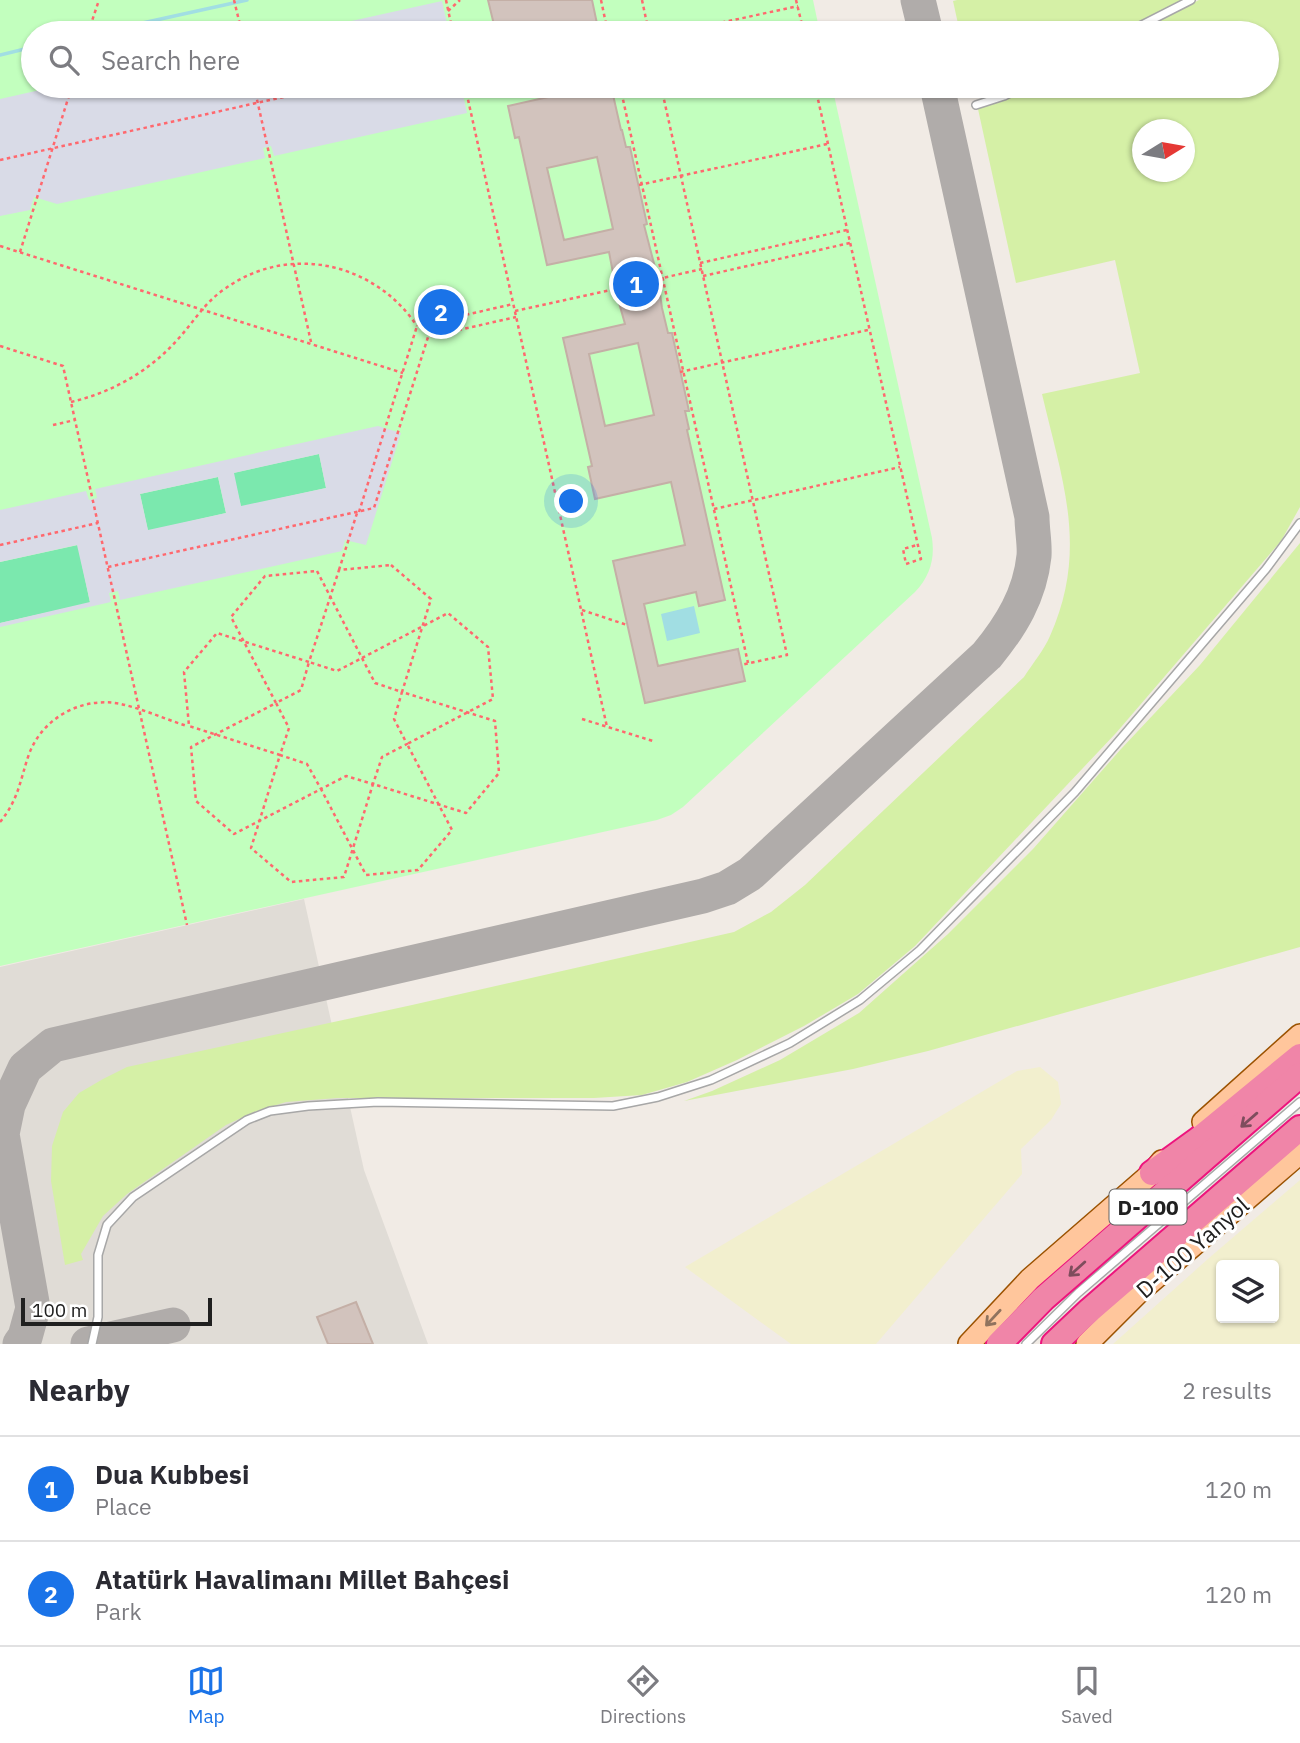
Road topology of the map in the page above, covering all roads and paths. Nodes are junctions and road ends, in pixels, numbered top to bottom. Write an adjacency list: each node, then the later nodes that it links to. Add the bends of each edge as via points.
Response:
1 (99, 0): 11 (path)
2 (234, 0): 12 (path)
3 (446, 0): 10 (path)
4 (460, 0): 10 (path)
5 (601, 0): 14 (path)
6 (642, 0): 15 (path)
7 (796, 0): 9 (path)
8 (1191, 0): 18 (lane)
9 (797, 6): 16 (path); 17 (path)
10 (448, 11): 13 (path)
11 (92, 21)
12 (239, 21)
13 (450, 21)
14 (605, 21)
15 (646, 21)
16 (729, 21)
17 (801, 21)
18 (1150, 21)
19 (68, 98): 30 (path)
20 (256, 98): 27 (path)
21 (279, 98): 27 (path)
22 (468, 98): 44 (path)
23 (622, 98): 33 (path)
24 (664, 98): 32 (path)
25 (818, 98): 29 (path)
26 (998, 98): 28 (lane)
27 (257, 103): 30 (path); 39 (path)
28 (976, 105)
29 (828, 143): 32 (path); 34 (path)
30 (52, 148): 31 (path); 37 (path)
31 (0, 160)
32 (681, 176): 33 (path); 38 (path)
33 (640, 185): 42 (path)
34 (847, 230): 35 (path); 38 (path)
35 (850, 243): 41 (path); 49 (path)
36 (0, 246): 37 (path)
37 (20, 252): 45 (path)
38 (700, 263): 40 (path)
39 (293, 264): 45 (path, via 238,280); 48 (path, via 327,265 359,275 396,300); 50 (path)
40 (702, 269): 41 (path); 42 (path)
41 (703, 276): 52 (path)
42 (660, 278): 53 (path)
43 (615, 289): 46 (path)
44 (513, 304): 46 (path); 48 (path)
45 (201, 310): 50 (path); 55 (path, via 146,369 103,393)
46 (515, 311): 47 (path)
47 (516, 317): 61 (path, via 428,337 374,508); 69 (path)
48 (417, 326): 54 (path)
49 (870, 330): 52 (path); 58 (path)
50 (311, 344): 54 (path)
51 (0, 346): 55 (path, via 63,366)
52 (722, 362): 53 (path); 59 (path)
53 (682, 371): 60 (path)
54 (403, 373): 61 (path)
55 (71, 402): 56 (path)
56 (75, 420): 57 (path); 62 (path)
57 (53, 425)
58 (900, 467): 59 (path); 65 (path)
59 (753, 500): 60 (path); 75 (path, via 788,654)
60 (713, 509): 75 (path)
61 (358, 512): 66 (path); 67 (path)
62 (98, 523): 64 (path); 66 (path)
63 (1300, 523): 103 (lane, via 1075,792 920,950 860,1000 790,1043 711,1080 613,1106 378,1102 308,1105 270,1111 247,1121 134,1197 107,1225 97,1255 98,1317)
64 (0, 545)
65 (918, 545): 65 (path, via 920,561 906,564 903,549)
66 (108, 567): 79 (path)
67 (339, 570): 68 (path); 71 (path, via 391,565 431,599)
68 (330, 597): 72 (path, via 317,572 265,576 231,617); 73 (path); 74 (path)
69 (582, 610): 70 (path); 83 (path)
70 (627, 625)
71 (423, 626): 73 (path); 77 (path); 80 (path, via 448,613 488,647 493,699)
72 (244, 642): 74 (path); 78 (path); 82 (path, via 217,633 184,672)
73 (362, 658): 74 (path, via 337,671); 77 (path, via 375,683)
74 (309, 662): 78 (path, via 301,690)
75 (748, 663): 76 (path)
76 (741, 665)
77 (402, 692): 80 (path); 86 (path, via 394,719)
78 (275, 703): 84 (path); 87 (path, via 289,728)
79 (140, 711): 82 (path); 92 (path, via 94,703 56,718 34,743 18,794); 94 (path)
80 (468, 712): 86 (path); 90 (path, via 495,721 499,773 466,813)
81 (582, 719): 83 (path)
82 (189, 726): 84 (path)
83 (607, 727): 85 (path)
84 (215, 734): 87 (path); 91 (path, via 191,747 196,801 234,834)
85 (653, 741)
86 (407, 744): 88 (path, via 382,757); 90 (path)
87 (280, 755): 89 (path, via 307,764); 91 (path)
88 (373, 784): 89 (path, via 346,776); 90 (path); 93 (path)
89 (321, 789): 91 (path); 93 (path)
90 (439, 805): 93 (path, via 452,830 418,870 366,875)
91 (260, 821): 93 (path, via 251,848 291,882 344,877)
92 (0, 822)
93 (352, 850)
94 (187, 925)
95 (1300, 1035): 101 (main road)
96 (1300, 1056): 101 (highway)
97 (1300, 1075): 105 (highway, D-100, one-way to 105, via 1043,1299)
98 (1300, 1102): 106 (lane, via 1078,1293)
99 (1300, 1128): 102 (highway, D-100)
100 (1300, 1153): 109 (main road, D-100 Yanyol, via 1137,1294)
101 (1152, 1173): 104 (main road, one-way to 104, via 1030,1279)
102 (1090, 1310): 107 (highway, D-100); 108 (highway)
103 (92, 1344)
104 (969, 1344)
105 (999, 1344)
106 (1026, 1344)
107 (1055, 1344)
108 (1067, 1344)
109 (1087, 1344)

